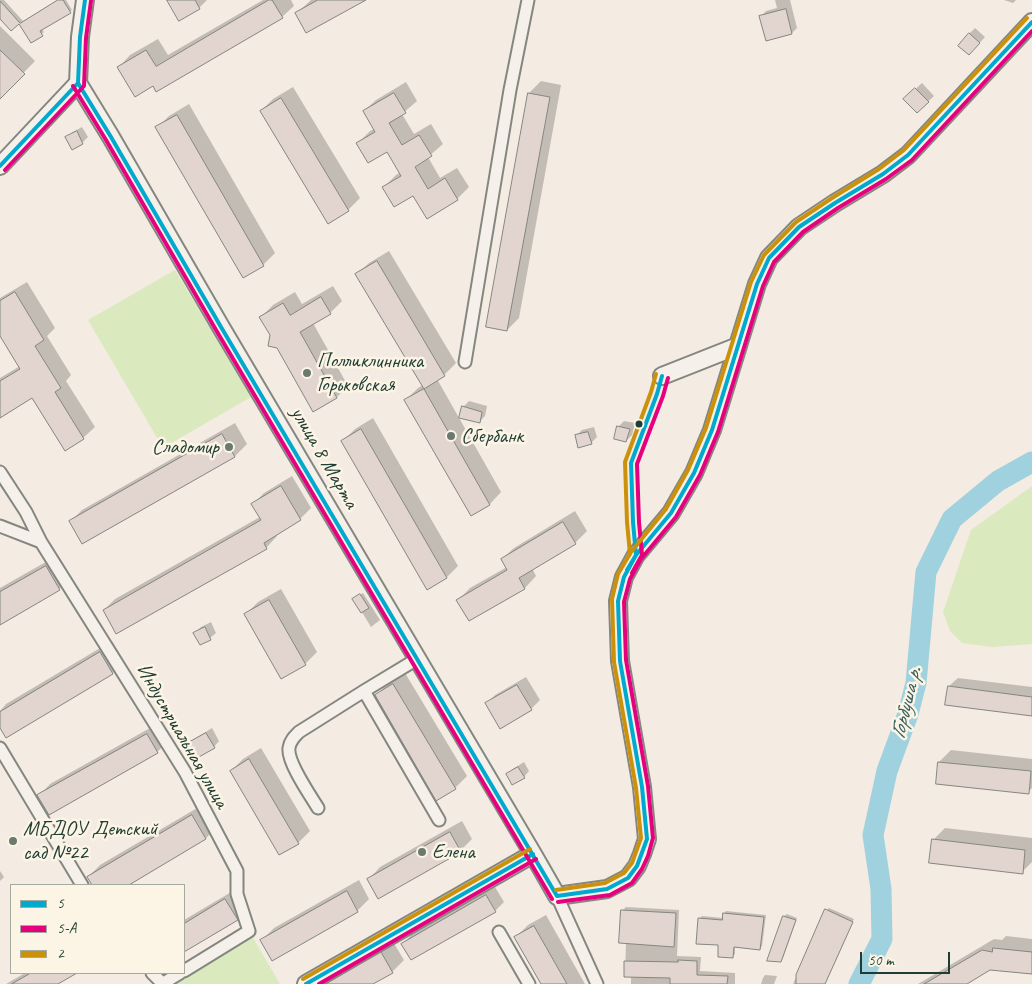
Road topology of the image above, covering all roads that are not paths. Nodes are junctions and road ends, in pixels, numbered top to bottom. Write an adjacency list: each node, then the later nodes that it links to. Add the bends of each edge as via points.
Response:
1 (85, 0): 4 (street)
2 (527, 4): 7 (street)
3 (1032, 22): 6 (street, via 908,155 799,227 769,258 757,284)
4 (78, 83): 5 (street); 12 (street, улица 8 Марта)
5 (0, 166)
6 (738, 346): 8 (street); 19 (street, via 712,430 694,473 671,513 636,555 624,577 618,600 620,661 642,787 647,839 637,866 628,878 607,889)
7 (465, 362)
8 (662, 376)
9 (0, 472): 11 (street)
10 (1, 528): 11 (street)
11 (42, 542): 21 (street, Индустриальная улица, via 185,772 237,871 238,894 249,931)
12 (417, 659): 13 (street); 17 (street, улица 8 Марта)
13 (364, 690): 15 (street, via 291,740 288,750 292,762); 16 (street)
14 (0, 748): 18 (street)
15 (318, 808)
16 (439, 820)
17 (533, 854): 19 (street, улица 8 Марта); 25 (street)
18 (81, 884)
19 (557, 896): 27 (street)
20 (499, 932): 26 (street)
21 (185, 969)
22 (153, 974): 24 (street)
23 (178, 974): 24 (street)
24 (162, 984)
25 (306, 984)
26 (529, 984)
27 (597, 984)

